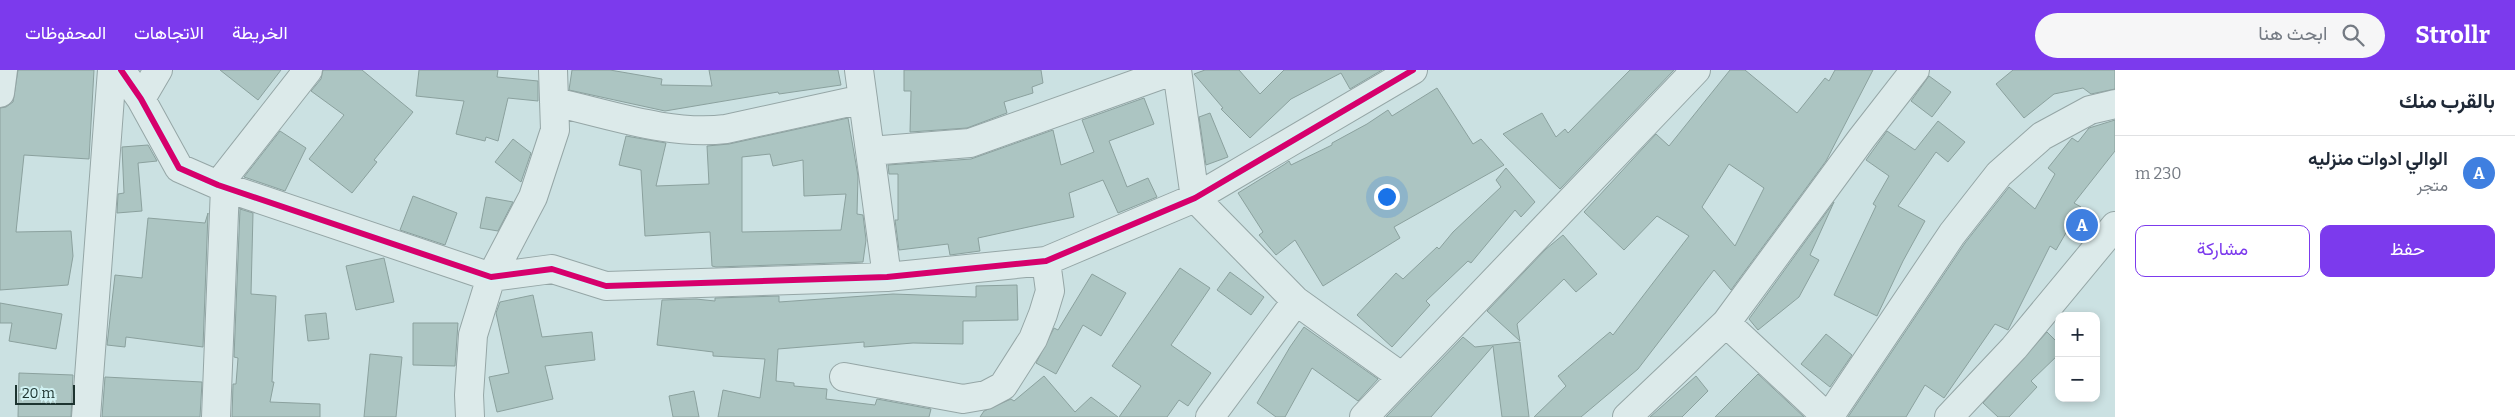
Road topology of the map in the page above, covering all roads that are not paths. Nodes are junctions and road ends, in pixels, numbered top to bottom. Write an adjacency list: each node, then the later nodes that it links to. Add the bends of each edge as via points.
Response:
1 (3, 70): 12 (street)
2 (112, 70): 29 (street)
3 (121, 70): 13 (street)
4 (158, 70): 13 (street)
5 (308, 70): 18 (street)
6 (553, 70): 15 (street)
7 (859, 70): 14 (street)
8 (1176, 70): 17 (street, via 970,143); 19 (street)
9 (1413, 70): 19 (street)
10 (1696, 70): 26 (street)
11 (1916, 70): 25 (street)
12 (0, 94)
13 (141, 98): 18 (street, via 179,168)
14 (863, 99): 15 (street, via 703,132 665,127); 17 (street)
15 (554, 102): 23 (street, via 555,130 533,197)
16 (2115, 104): 28 (street, via 2090,110 2042,136 1999,174 1952,234)
17 (870, 151): 22 (street)
18 (222, 186): 23 (street); 30 (street)
19 (1195, 198): 21 (street); 24 (street)
20 (2115, 226): 35 (street, via 2014,348)
21 (1046, 261): 22 (street); 27 (street, via 1050,291 1043,314 1033,339 1003,386 986,395 963,399)
22 (887, 276): 23 (street, via 606,286 552,269)
23 (491, 277): 31 (street, via 472,335)
24 (1296, 301): 26 (street); 32 (street)
25 (1726, 323): 28 (street); 34 (street)
26 (1402, 377): 33 (street)
27 (844, 378)
28 (1824, 416)
29 (86, 417)
30 (216, 417)
31 (470, 417)
32 (1210, 417)
33 (1364, 417)
34 (1627, 417)
35 (1949, 417)

